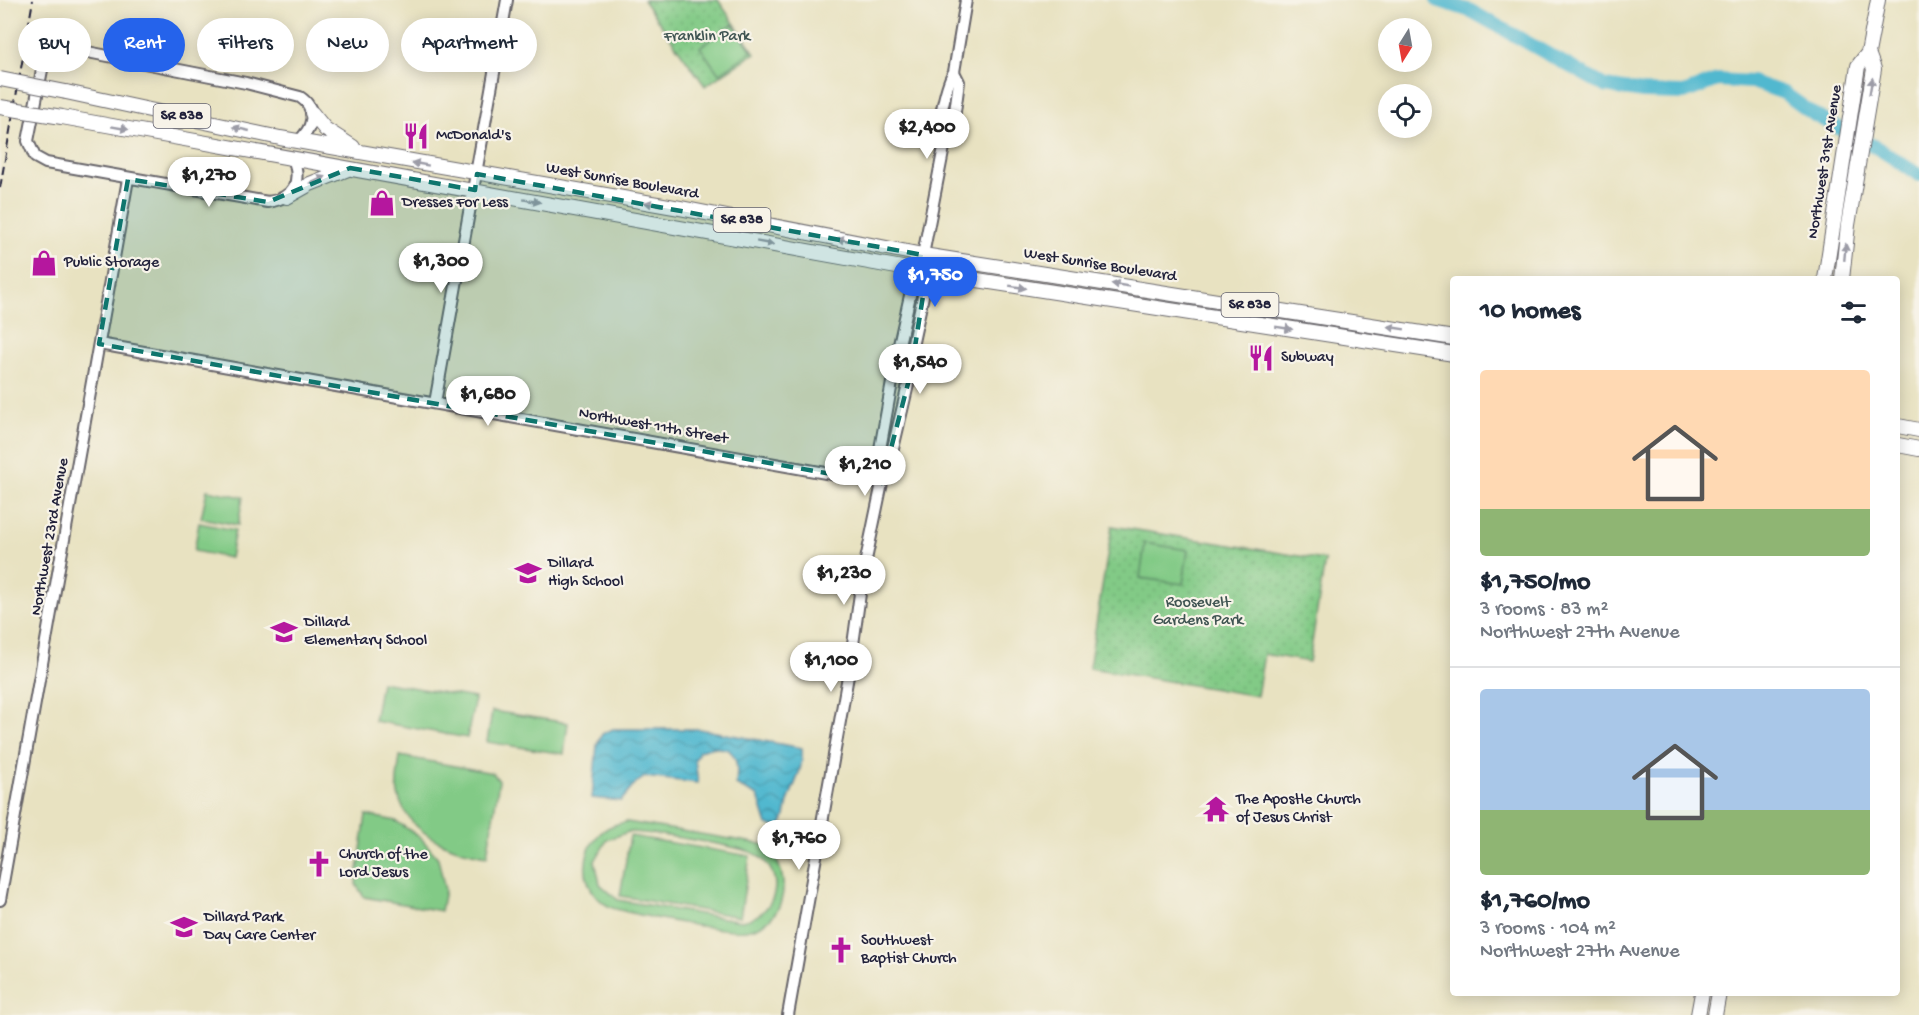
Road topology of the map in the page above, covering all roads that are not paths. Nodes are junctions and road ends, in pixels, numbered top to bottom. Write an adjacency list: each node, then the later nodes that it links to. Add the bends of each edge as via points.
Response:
1 (507, 0): 12 (street)
2 (966, 0): 18 (street, via 954,72 959,82 951,141 944,147)
3 (1878, 0): 4 (main road, Northwest 31st Avenue)
4 (1868, 53): 16 (main road, Northwest 31st Avenue, via 1858,66); 17 (main road, Northwest 31st Avenue, one-way to 4, via 1874,69)
5 (0, 80): 8 (main road, West Sunrise Boulevard / SR 838, one-way to 5, bridge)
6 (0, 107): 10 (main road, West Sunrise Boulevard / SR 838, one-way to 10, bridge)
7 (312, 113): 8 (street, via 310,128); 9 (main road, via 334,136); 13 (street, via 306,101 286,93 62,47 54,50 43,65 28,141 30,151 46,163)
8 (298, 141): 9 (main road, West Sunrise Boulevard / SR 838)
9 (363, 153): 12 (main road, West Sunrise Boulevard / SR 838, one-way to 9)
10 (293, 158): 11 (main road, West Sunrise Boulevard / SR 838); 15 (street, via 297,182)
11 (350, 168): 14 (main road, West Sunrise Boulevard / SR 838); 15 (main road, one-way to 11)
12 (477, 174): 14 (street); 18 (main road, West Sunrise Boulevard / SR 838, one-way to 12)
13 (128, 179): 15 (street, via 261,202); 25 (street, Northwest 23rd Avenue)
14 (475, 190): 19 (main road, West Sunrise Boulevard / SR 838, one-way to 19); 27 (street)
15 (287, 197)
16 (1836, 200): 17 (main road); 20 (main road, Northwest 31st Avenue)
17 (1848, 225): 21 (main road, Northwest 31st Avenue, one-way to 17)
18 (923, 255): 19 (street); 22 (main road, West Sunrise Boulevard / SR 838, one-way to 18)
19 (919, 271): 23 (main road, West Sunrise Boulevard / SR 838, one-way to 23); 32 (street, via 907,303 882,439); 32 (street, via 923,296 911,372)
20 (1825, 276)
21 (1842, 276)
22 (1234, 303): 23 (main road, via 1217,308 1162,299); 24 (main road, West Sunrise Boulevard / SR 838, one-way to 22)
23 (1143, 306): 26 (main road, West Sunrise Boulevard / SR 838, one-way to 26)
24 (1450, 337)
25 (99, 344): 27 (street, Northwest 11th Street); 33 (street, Northwest 23rd Avenue)
26 (1450, 353)
27 (435, 403): 32 (street, Northwest 11th Street)
28 (1900, 426): 29 (main road)
29 (1919, 430)
30 (1900, 445): 31 (main road)
31 (1919, 449)
32 (883, 480): 36 (street, via 864,565)
33 (0, 900)
34 (1701, 996): 37 (main road)
35 (1718, 996): 38 (main road)
36 (788, 1015)
37 (1698, 1015)
38 (1715, 1015)

